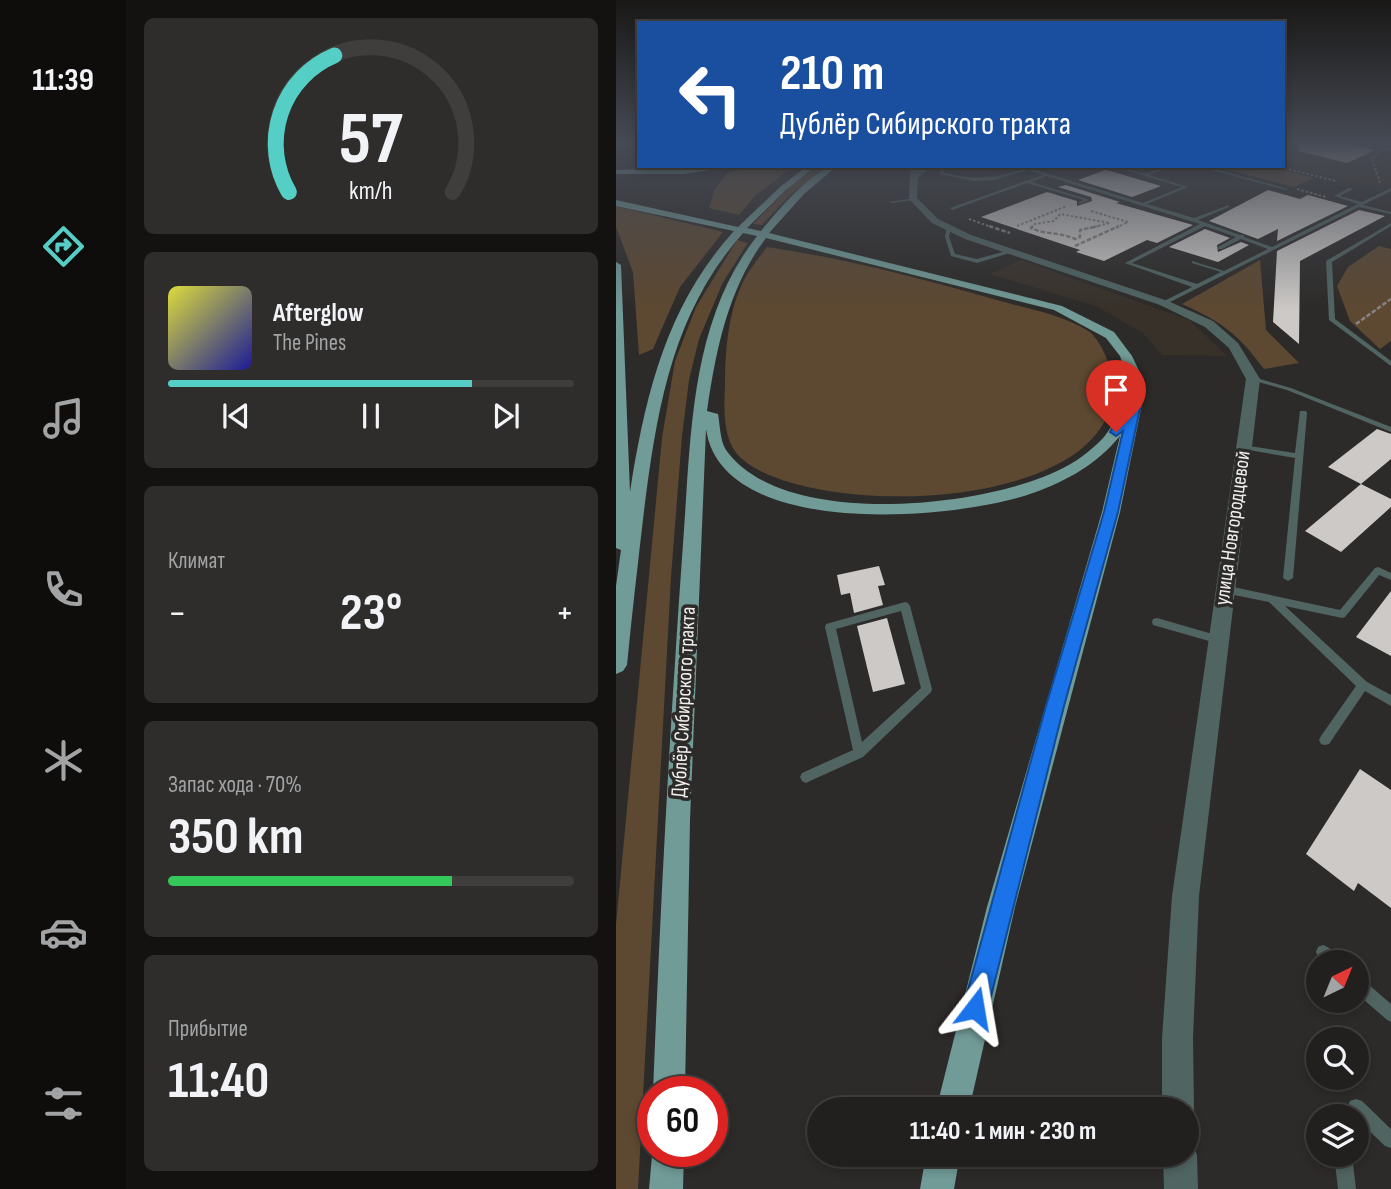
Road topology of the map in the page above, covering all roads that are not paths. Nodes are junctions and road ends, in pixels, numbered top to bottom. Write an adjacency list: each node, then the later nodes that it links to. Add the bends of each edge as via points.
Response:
1 (638, 199): 21 (main road)
2 (780, 199): 14 (main road)
3 (783, 199): 14 (main road)
4 (910, 199): 12 (lane)
5 (914, 199): 25 (street, via 935,221)
6 (978, 199): 19 (lane)
7 (1086, 199): 17 (lane)
8 (1129, 199): 15 (lane)
9 (1155, 199): 15 (lane)
10 (1346, 199): 16 (lane)
11 (1369, 199): 16 (lane)
12 (891, 202)
13 (616, 203): 21 (main road)
14 (776, 204): 38 (main road, Дублёр Сибирского тракта); 50 (main road, via 723,247 700,280 670,341 653,400)
15 (1144, 204): 22 (lane)
16 (1360, 204): 20 (lane); 29 (lane)
17 (1079, 205)
18 (1227, 206): 22 (lane)
19 (952, 209)
20 (1391, 213)
21 (696, 219): 41 (main road, via 1032,300 1073,314 1110,335 1126,356 1137,386)
22 (1194, 219): 23 (lane)
23 (1204, 224): 26 (lane); 35 (lane, via 1128,263)
24 (1391, 224): 39 (lane, via 1329,261 1332,320)
25 (949, 228): 31 (street); 31 (lane, via 953,255 977,261)
26 (1242, 236): 27 (lane); 29 (lane)
27 (1229, 243): 28 (lane); 30 (lane, via 1233,247)
28 (1220, 248)
29 (1271, 248): 34 (lane)
30 (1227, 251)
31 (1010, 252): 36 (street)
32 (1210, 259): 34 (lane, via 1202,261)
33 (616, 265): 37 (main road)
34 (1222, 271): 35 (lane)
35 (1196, 286): 36 (lane)
36 (1164, 303): 40 (street, via 1223,334 1246,362)
37 (616, 313): 50 (main road, via 622,412)
38 (720, 315): 41 (main road, Дублёр Сибирского тракта, via 709,430 712,441 744,477 798,500 910,509 998,498 1038,486 1083,464 1108,443); 61 (main road, Дублёр Сибирского тракта, via 706,357 699,417 677,820)
39 (1391, 364)
40 (1253, 379): 43 (lane); 44 (street, улица Новгородцевой)
41 (1136, 399): 62 (main road, via 1111,512 1004,893)
42 (1303, 413): 45 (lane)
43 (1391, 430)
44 (1243, 447): 45 (lane); 48 (street, улица Новгородцевой)
45 (1297, 456): 47 (lane)
46 (1391, 577): 49 (lane, via 1378,570 1342,614)
47 (1288, 578)
48 (1224, 589): 49 (lane); 52 (street, улица Новгородцевой)
49 (1272, 599): 54 (lane)
50 (622, 611): 53 (main road)
51 (1157, 622): 52 (lane)
52 (1216, 639): 63 (street, улица Новгородцевой, via 1185,896)
53 (616, 665)
54 (1363, 685): 55 (lane); 56 (lane)
55 (1391, 701)
56 (1325, 740)
57 (859, 753): 57 (lane, via 927,689 905,606 830,627); 58 (lane)
58 (806, 777)
59 (1369, 994): 60 (lane)
60 (1391, 1014)
61 (669, 1076)
62 (955, 1097)
63 (1178, 1097)
64 (1369, 1119): 65 (lane)
65 (1391, 1140)
66 (667, 1167): 70 (main road)
67 (941, 1167): 71 (main road)
68 (1180, 1167): 72 (street)
69 (1344, 1167): 73 (lane)
70 (666, 1189)
71 (937, 1189)
72 (1181, 1189)
73 (1347, 1189)

